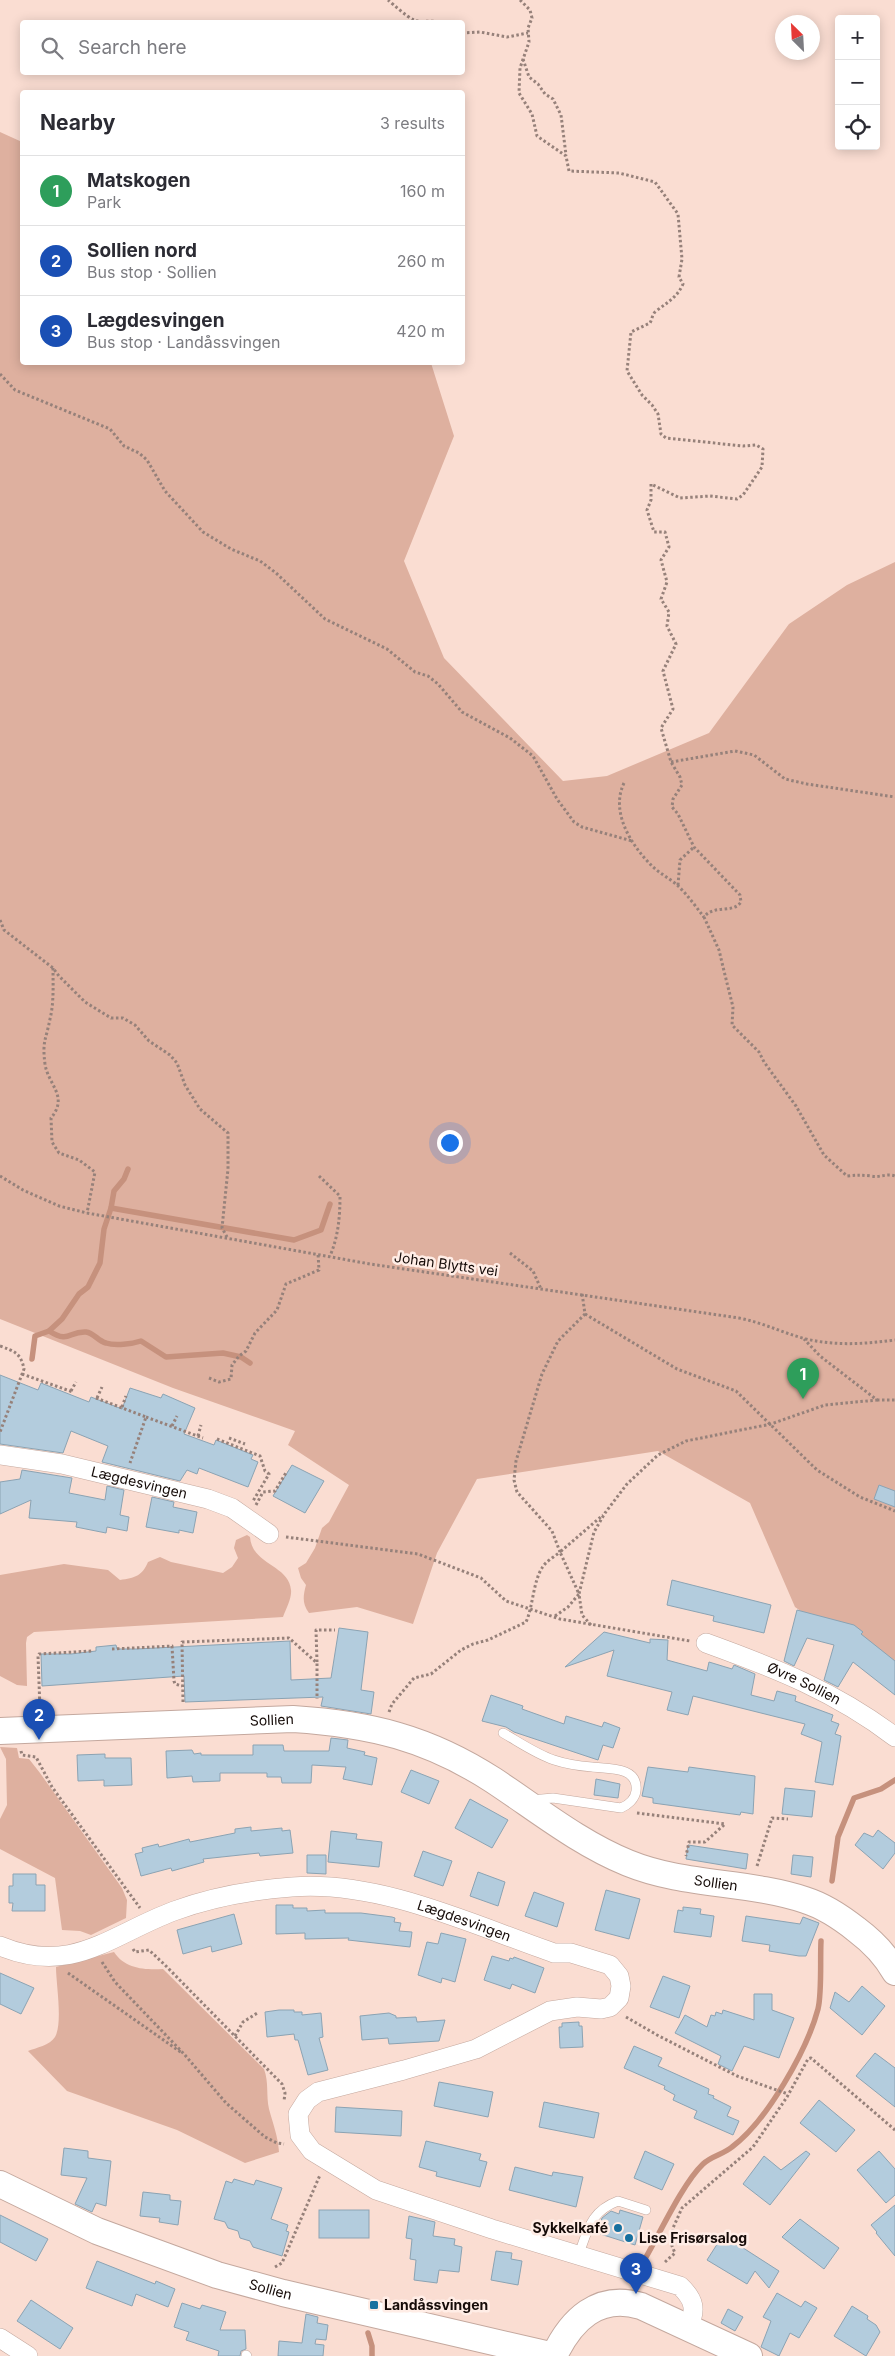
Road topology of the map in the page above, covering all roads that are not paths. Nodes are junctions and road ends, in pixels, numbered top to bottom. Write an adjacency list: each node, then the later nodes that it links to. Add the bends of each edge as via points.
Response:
1 (0, 1455): 2 (street, Lægdesvingen, via 62,1464 208,1498 232,1508)
2 (269, 1534)
3 (706, 1643): 6 (street, Øvre Sollien, via 804,1681 850,1705)
4 (0, 1731): 7 (street, Sollien, via 266,1719 317,1720 384,1731 427,1744)
5 (503, 1733): 7 (lane, via 552,1759 625,1772 634,1780 636,1790 631,1801 621,1808 553,1798)
6 (895, 1737)
7 (526, 1802): 9 (street, Sollien, via 609,1855 642,1868 806,1900 846,1921 872,1942)
8 (0, 1946): 12 (street, Lægdesvingen, via 30,1956 54,1958 95,1947 148,1921 204,1901 268,1889 322,1887 368,1893 424,1907 554,1953 571,1953 610,1965 619,1976 621,1986 619,1998 610,2007 558,2009 476,2049 318,2092 307,2100 298,2114 299,2130 307,2147 376,2190)
9 (895, 1972)
10 (0, 2184): 16 (street, Sollien, via 97,2232 217,2275)
11 (646, 2210): 12 (lane, via 618,2201 605,2206 592,2220)
12 (579, 2254): 13 (street, via 680,2286 692,2300 694,2309)
13 (688, 2327): 16 (street, via 631,2303 605,2305 586,2314 569,2328); 17 (street)
14 (0, 2338): 15 (street)
15 (28, 2356)
16 (554, 2356)
17 (749, 2356)

